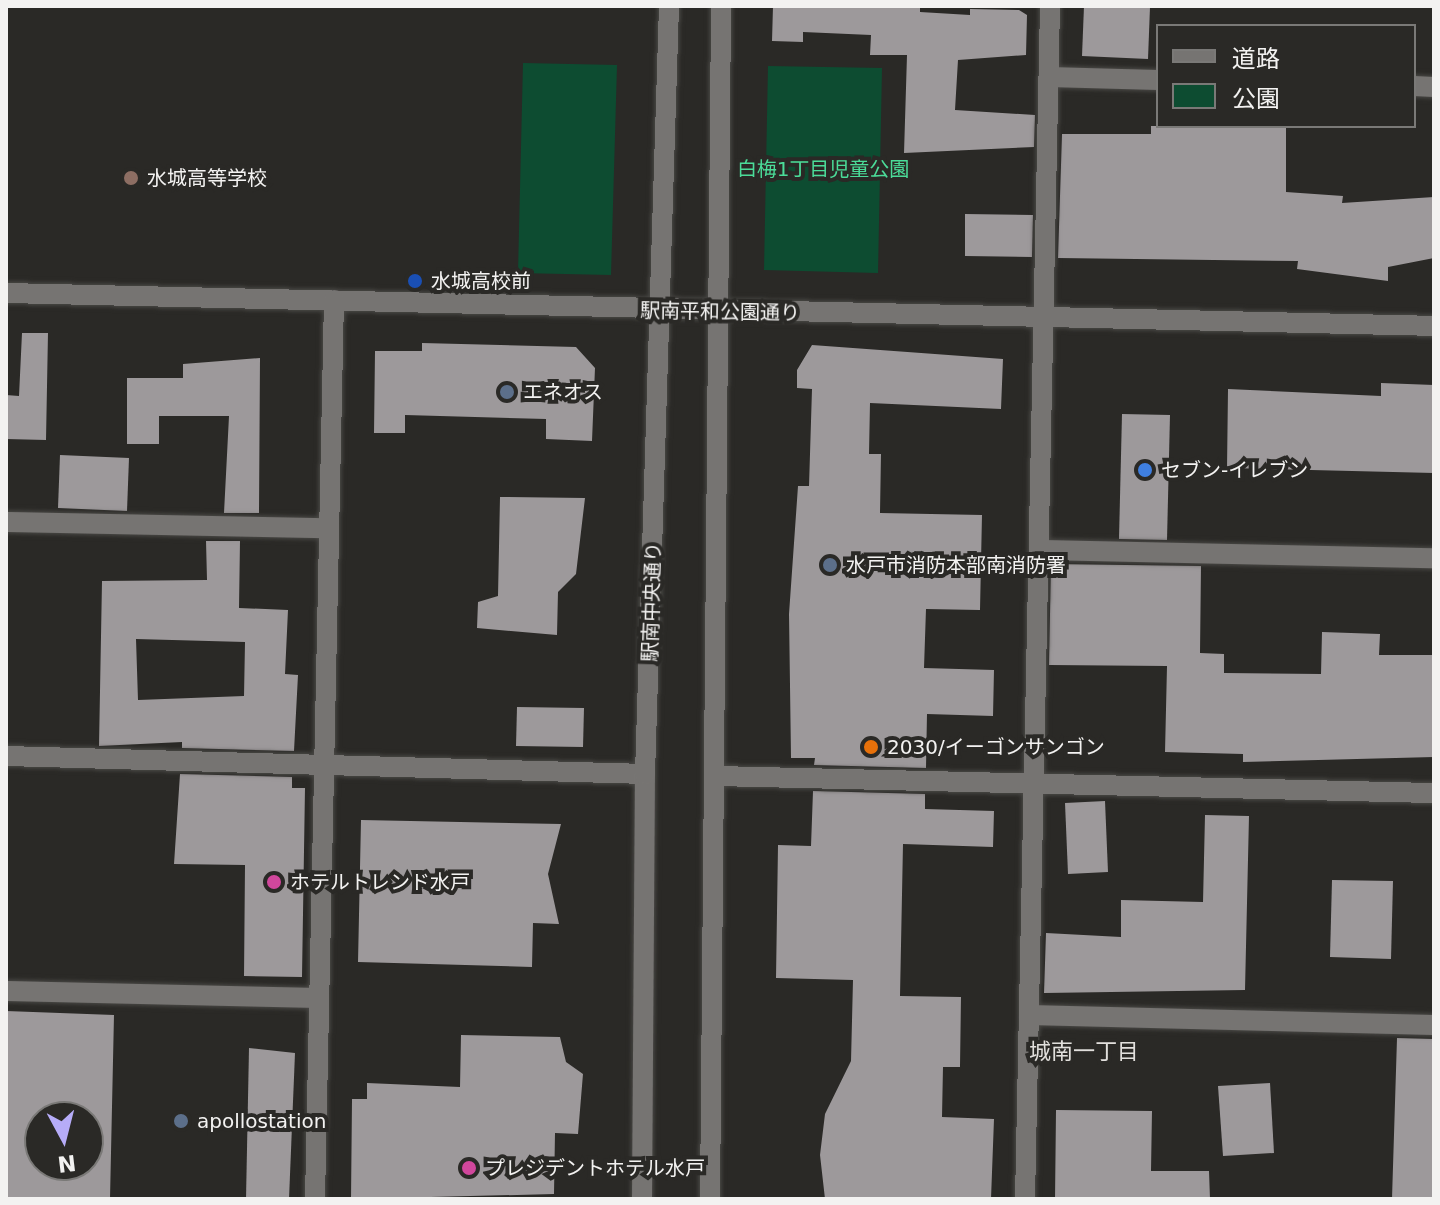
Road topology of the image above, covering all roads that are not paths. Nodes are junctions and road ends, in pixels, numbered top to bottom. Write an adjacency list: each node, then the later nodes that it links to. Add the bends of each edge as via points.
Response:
1 (669, 6): 8 (street, 駅南中央通り)
2 (721, 6): 9 (street)
3 (1050, 6): 4 (street)
4 (1049, 77): 5 (street); 10 (street)
5 (1156, 80)
6 (6, 293): 7 (street, 駅南平和公園通り)
7 (334, 300): 8 (street, 駅南平和公園通り); 13 (street)
8 (664, 311): 9 (street, 駅南平和公園通り); 18 (street, 駅南中央通り)
9 (715, 313): 10 (street, 駅南平和公園通り); 19 (street)
10 (1045, 318): 11 (street, 駅南平和公園通り); 14 (street)
11 (1434, 326)
12 (6, 522): 13 (street)
13 (329, 528): 17 (street)
14 (1041, 550): 15 (street); 20 (street)
15 (1434, 558)
16 (6, 756): 17 (street)
17 (324, 765): 18 (street); 23 (street)
18 (645, 774): 27 (street, 駅南中央通り)
19 (716, 776): 20 (street); 28 (street)
20 (1033, 781): 21 (street); 24 (street)
21 (1434, 793)
22 (6, 991): 23 (street)
23 (319, 998): 26 (street)
24 (1029, 1015): 25 (street); 29 (street)
25 (1434, 1025)
26 (315, 1199)
27 (642, 1199)
28 (710, 1199)
29 (1025, 1199)

